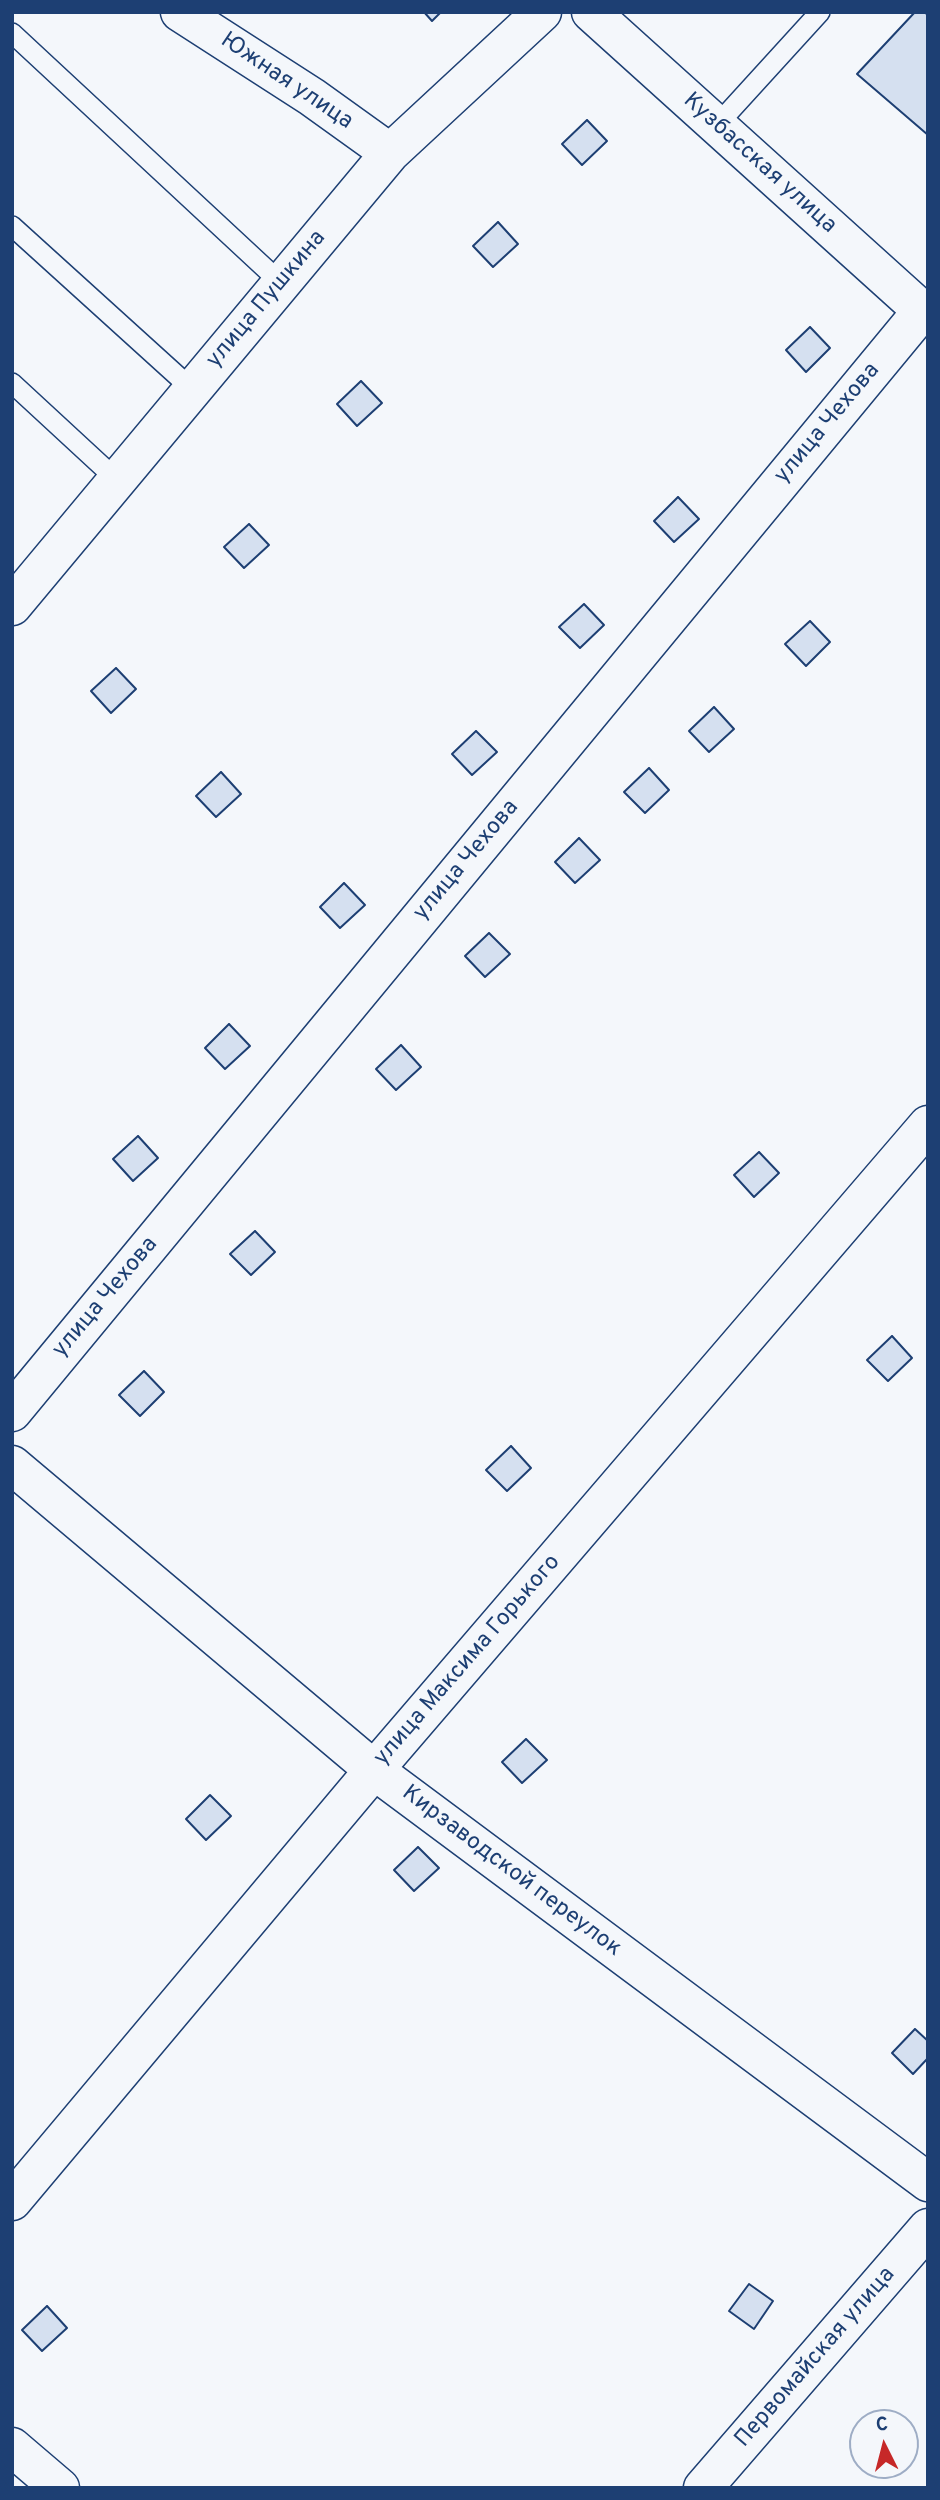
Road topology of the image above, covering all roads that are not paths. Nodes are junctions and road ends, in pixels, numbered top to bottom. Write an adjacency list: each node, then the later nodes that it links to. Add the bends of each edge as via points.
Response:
1 (180, 12): 7 (street, Южная улица)
2 (542, 12): 7 (street, улица Пушкина)
3 (591, 12): 6 (street, Кузбасская улица)
4 (821, 12): 6 (lane)
5 (12, 33): 9 (lane)
6 (717, 125): 10 (street, Кузбасская улица)
7 (390, 153): 9 (street, улица Пушкина)
8 (12, 226): 12 (lane)
9 (281, 283): 12 (street, улица Пушкина)
10 (925, 313): 16 (street, улица Чехова)
11 (12, 383): 13 (lane)
12 (192, 390): 13 (street, улица Пушкина)
13 (117, 480): 14 (street, улица Пушкина)
14 (12, 606)
15 (928, 1125): 18 (street, улица Максима Горького)
16 (12, 1412)
17 (12, 1465): 18 (street, Кирзаводской переулок)
18 (374, 1770): 19 (street, Кирзаводской переулок); 20 (street, улица Максима Горького)
19 (928, 2182)
20 (12, 2201)
21 (928, 2228): 24 (street, Первомайская улица)
22 (12, 2447): 23 (street)
23 (60, 2488)
24 (703, 2488)

